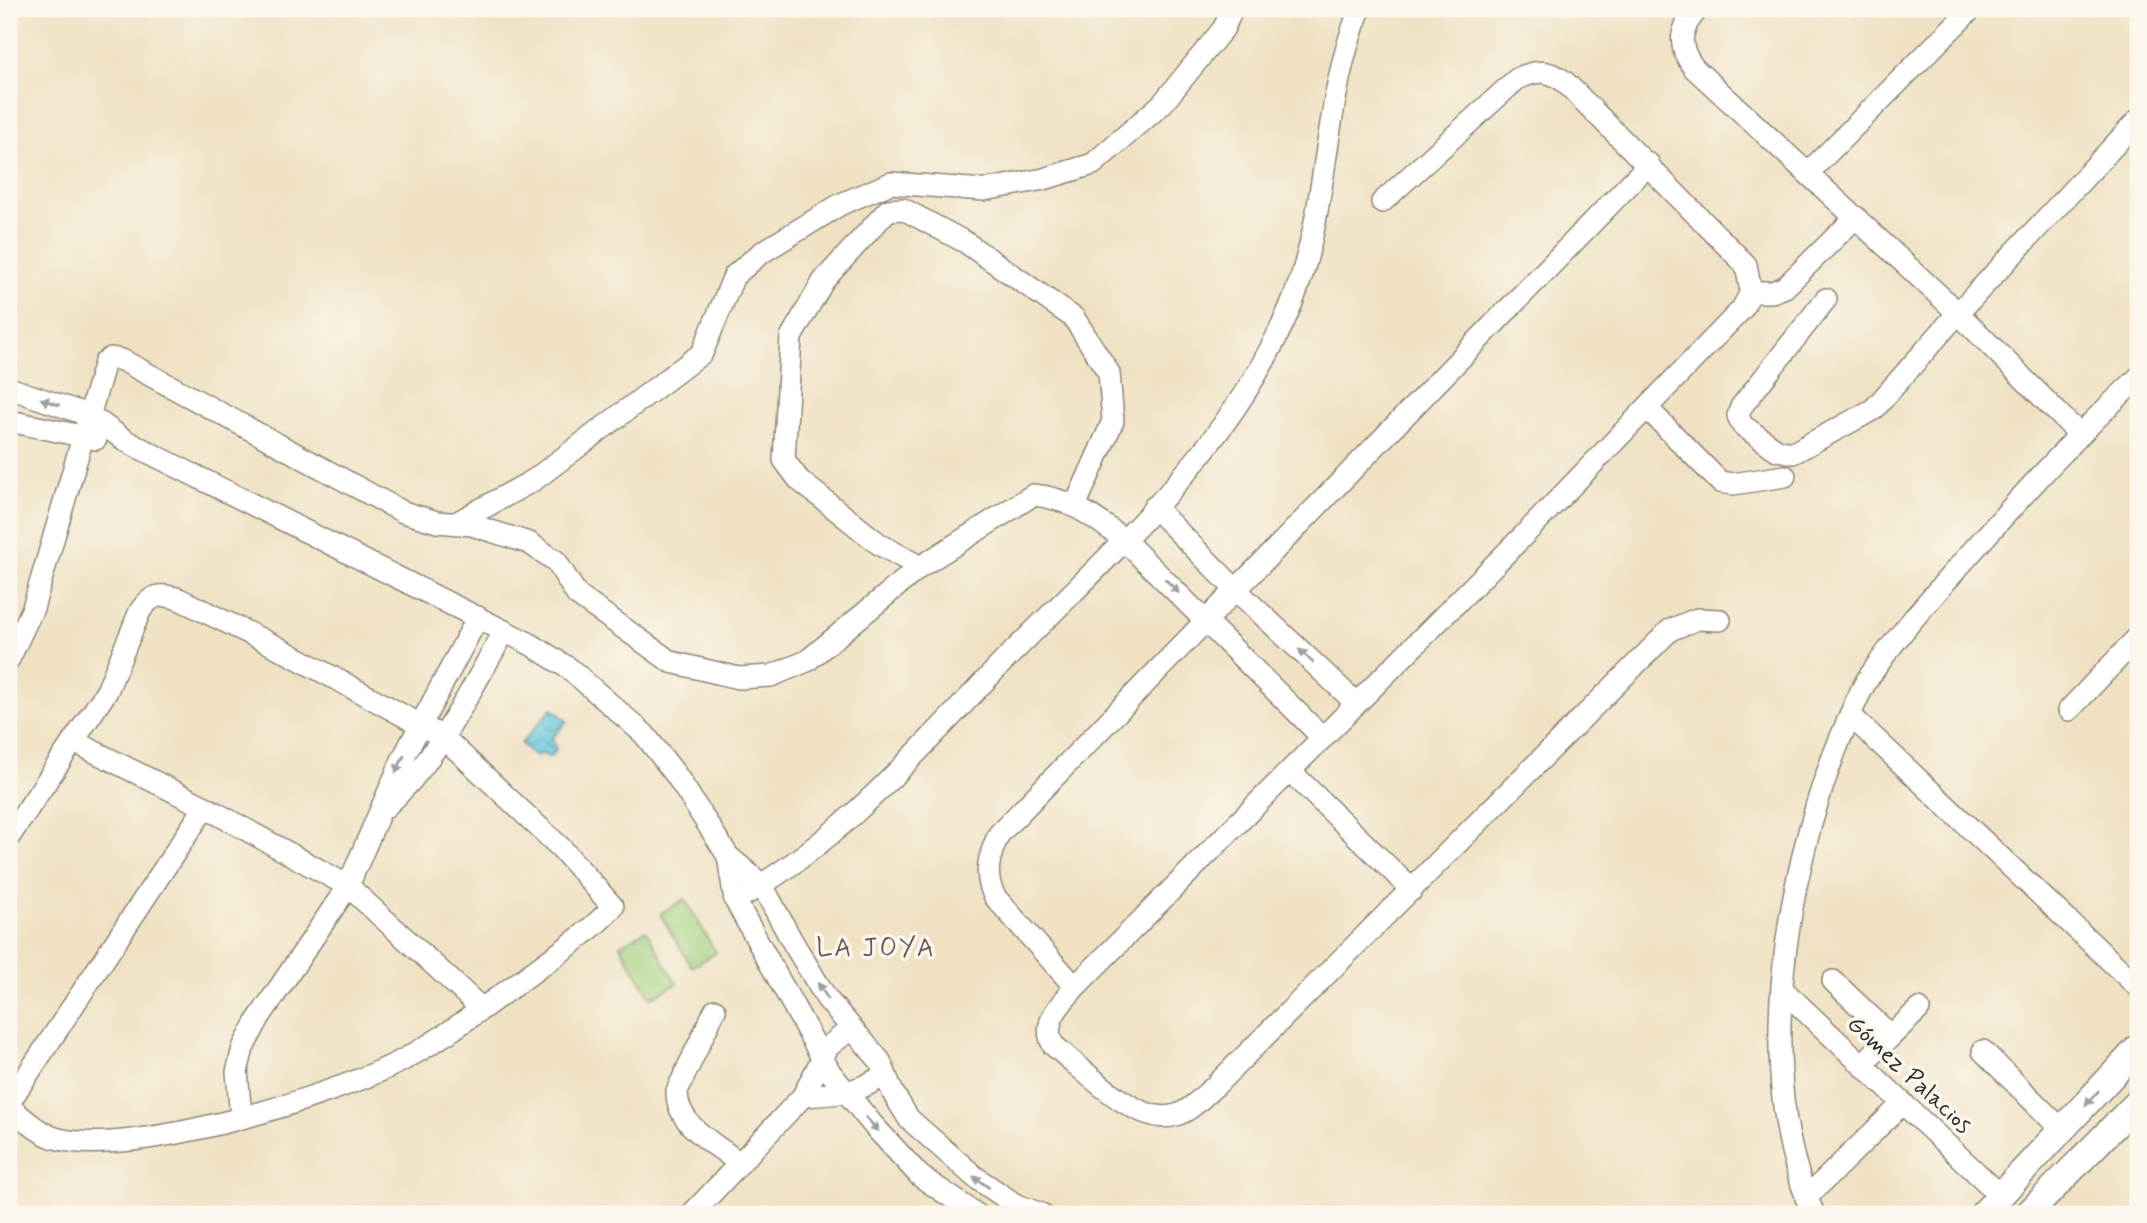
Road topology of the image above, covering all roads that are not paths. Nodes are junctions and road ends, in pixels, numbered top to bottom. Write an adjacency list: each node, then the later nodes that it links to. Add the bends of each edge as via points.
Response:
1 (1232, 9): 24 (street, via 1224,28 1162,104 1093,164 984,190 891,183 841,204 761,253 734,276 702,353 534,480)
2 (1360, 9): 23 (street, via 1343,58 1308,256 1293,299 1270,353 1240,402)
3 (1698, 9): 7 (street, via 1681,34 1686,58)
4 (1971, 9): 7 (street)
5 (2138, 120): 12 (street)
6 (1649, 164): 8 (street, via 1555,74 1531,72 1517,79); 10 (street, via 1746,265); 27 (street)
7 (1809, 172): 9 (street)
8 (1382, 202)
9 (1856, 217): 10 (street, via 1785,287); 12 (street)
10 (1751, 292): 15 (street, via 1742,309)
11 (1826, 299): 12 (street, via 1738,416 1742,425 1777,450 1793,453 1874,409)
12 (1958, 313): 18 (street)
13 (2138, 378): 18 (street)
14 (9, 388): 16 (street, one-way to 14)
15 (1647, 408): 21 (street, via 1720,482); 36 (street)
16 (91, 416): 19 (street); 20 (street); 24 (street, via 105,362 122,360 403,512)
17 (9, 421): 19 (street)
18 (2078, 433): 38 (street, via 1903,631 1868,679)
19 (84, 438): 20 (street); 33 (street, via 33,608)
20 (126, 441): 28 (street)
21 (1785, 476)
22 (1075, 506): 25 (street); 26 (street, via 1033,495); 26 (street, via 1113,421 1109,373 1074,318 965,242 903,209 888,210 824,280 792,337 785,460 800,480 879,544)
23 (1154, 507): 25 (street); 27 (street)
24 (456, 523): 26 (street, via 529,542 556,561 577,595 671,662 739,678 771,676 807,661)
25 (1123, 539): 30 (street, one-way to 30); 48 (street, via 930,738 842,822)
26 (920, 567)
27 (1236, 590): 30 (street); 36 (street, one-way to 27)
28 (478, 617): 31 (street); 34 (street)
29 (1720, 620): 50 (street, via 1697,619 1670,630)
30 (1206, 621): 41 (street); 53 (street, via 999,834 991,851 989,885 995,897)
31 (505, 631): 35 (street); 47 (street, via 570,669 644,734)
32 (2138, 637): 37 (street)
33 (9, 659)
34 (443, 679): 35 (street); 39 (street)
35 (468, 694): 40 (street)
36 (1356, 703): 41 (street)
37 (2069, 710)
38 (1850, 715): 54 (street); 55 (street, via 1822,782 1803,848)
39 (421, 722): 40 (street); 42 (street, via 163,594 148,600 141,611 117,673); 45 (street, one-way to 45, via 390,785)
40 (443, 737): 45 (street); 56 (street, via 561,848 614,905)
41 (1323, 738): 43 (street)
42 (75, 743): 44 (street); 46 (street)
43 (1290, 771): 50 (street); 53 (street)
44 (205, 807): 49 (street); 70 (street, via 10,1104 53,1138 80,1143 138,1139)
45 (384, 808): 49 (street)
46 (9, 837)
47 (728, 856): 48 (street); 51 (street)
48 (762, 885): 51 (street); 59 (street, one-way to 48, via 827,999)
49 (348, 886): 56 (street); 70 (street, via 243,1048 237,1072)
50 (1412, 890): 53 (street, via 1215,1086 1174,1116 1163,1118 1130,1107 1053,1045 1049,1024)
51 (735, 900): 63 (street)
52 (1833, 981): 60 (street)
53 (1074, 987)
54 (2138, 987)
55 (1783, 990): 64 (street, Gómez Palacios); 74 (street, via 1783,1096 1791,1148)
56 (482, 1009): 70 (street, via 368,1077)
57 (1919, 1009): 60 (street)
58 (715, 1010): 72 (street, via 677,1091 677,1102 687,1122)
59 (854, 1031): 63 (street, via 836,1040); 65 (street, via 869,1045)
60 (1891, 1036): 64 (street)
61 (2138, 1048): 71 (main road, one-way to 71)
62 (1983, 1051): 71 (street)
63 (821, 1057): 66 (street); 67 (street)
64 (1863, 1065): 69 (street, Gómez Palacios)
65 (885, 1074): 66 (street); 77 (street, one-way to 65, via 1016,1205 941,1150 909,1119)
66 (846, 1094): 67 (street); 76 (street, one-way to 76, via 920,1176)
67 (803, 1096): 72 (street)
68 (2138, 1102): 78 (main road)
69 (1903, 1104): 73 (street, Gómez Palacios); 74 (street)
70 (241, 1117)
71 (2062, 1130): 73 (main road)
72 (738, 1161): 75 (street)
73 (1992, 1205)
74 (1810, 1206)
75 (692, 1214)
76 (976, 1214)
77 (1041, 1214)
78 (2028, 1214)

